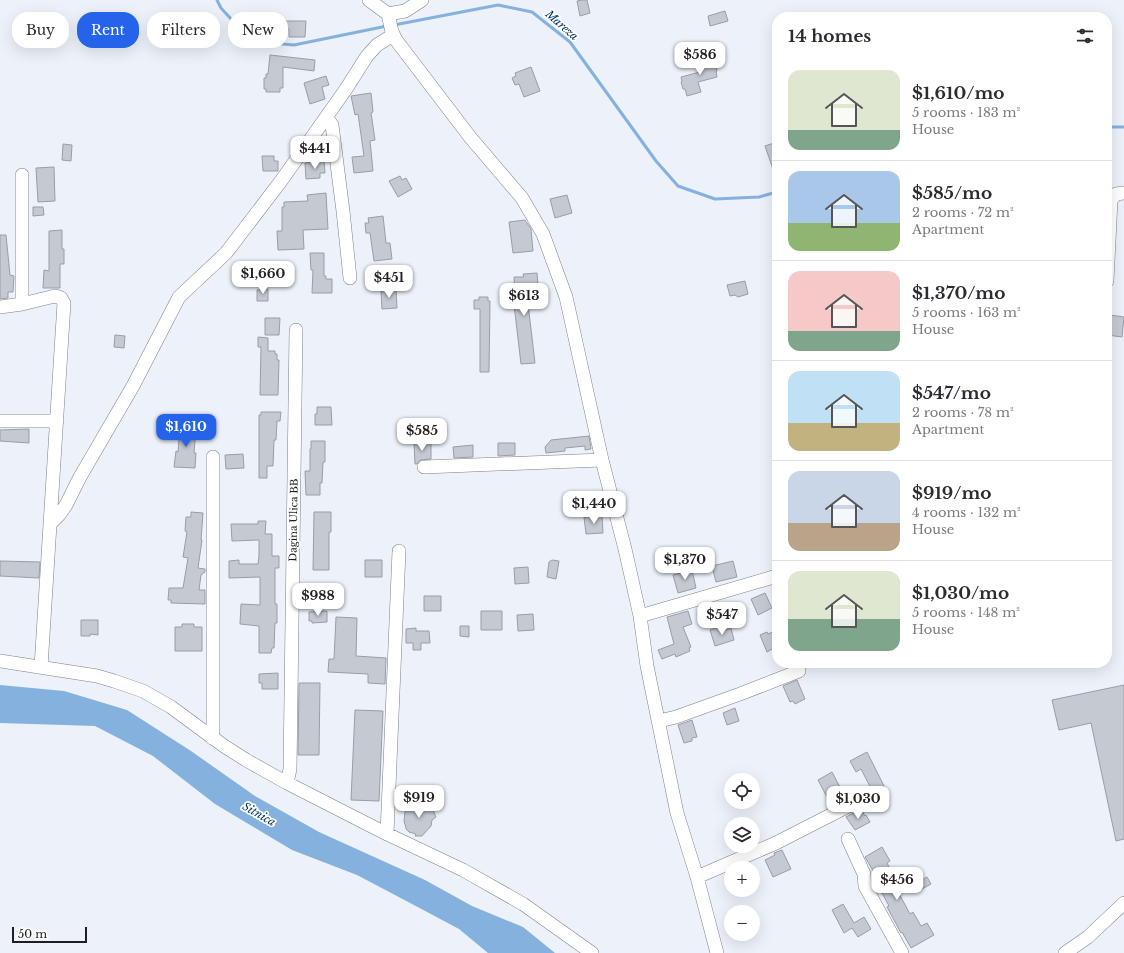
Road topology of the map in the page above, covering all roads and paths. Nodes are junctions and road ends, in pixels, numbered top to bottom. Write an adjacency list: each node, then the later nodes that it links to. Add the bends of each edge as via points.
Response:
1 (369, 0): 3 (street)
2 (422, 0): 3 (street, via 405,11)
3 (391, 26): 4 (street, via 367,56); 15 (street, via 470,137 517,190 543,234 566,297)
4 (326, 117): 8 (street, via 332,125); 17 (street, via 226,254 179,298 66,505)
5 (22, 175): 9 (street)
6 (1124, 193): 7 (street, via 1116,194)
7 (1112, 199)
8 (350, 278)
9 (22, 304): 10 (street); 13 (street, via 55,296 61,298 64,303)
10 (0, 307)
11 (296, 330): 26 (street, Dagina Ulica BB, via 290,769)
12 (0, 421): 13 (street)
13 (57, 421): 17 (street)
14 (213, 457): 25 (street)
15 (602, 460): 16 (street); 20 (street, via 626,549)
16 (424, 467)
17 (50, 523): 22 (street)
18 (399, 551): 28 (street)
19 (772, 577): 20 (street)
20 (640, 616): 24 (street, via 647,666)
21 (0, 661): 22 (street)
22 (41, 667): 25 (street, via 97,676 132,687 172,707)
23 (799, 671): 24 (street)
24 (659, 721): 30 (street, via 677,813)
25 (212, 738): 26 (street)
26 (287, 783): 28 (street)
27 (864, 798): 30 (street, via 776,843)
28 (387, 834): 32 (street, via 463,870 523,904)
29 (848, 839): 34 (street, via 864,874 865,886)
30 (697, 877): 33 (street)
31 (1124, 903): 35 (street, via 1088,937)
32 (592, 953)
33 (717, 953)
34 (902, 953)
35 (1065, 953)

